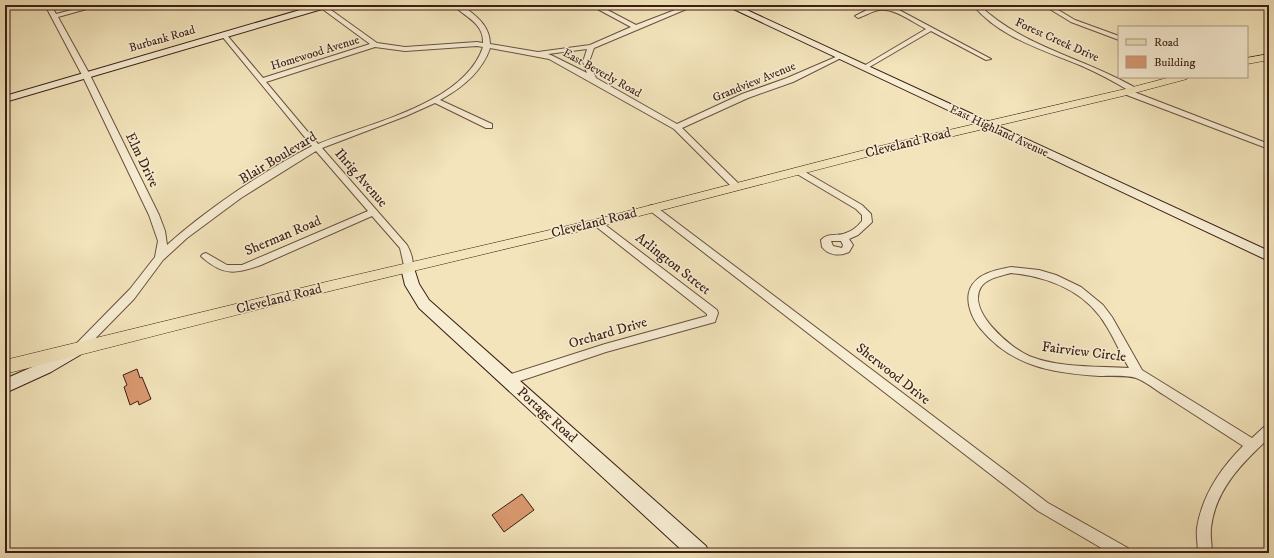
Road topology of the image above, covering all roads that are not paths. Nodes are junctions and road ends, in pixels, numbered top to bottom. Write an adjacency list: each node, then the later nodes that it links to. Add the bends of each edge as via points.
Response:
1 (48, 5): 11 (street, Elm Drive)
2 (98, 5): 11 (street)
3 (322, 5): 15 (street, Burbank Road); 17 (street)
4 (475, 5): 10 (street)
5 (593, 5): 13 (street)
6 (693, 5): 13 (street)
7 (729, 5): 21 (street, East Highland Avenue)
8 (976, 5): 30 (street, Forest Creek Drive, via 1001,28 1023,40 1102,72)
9 (1046, 5): 16 (street, Forest Creek Drive, via 1080,24)
10 (459, 7): 18 (street, via 480,22)
11 (54, 16): 26 (street, Elm Drive)
12 (858, 16): 14 (street, via 886,7)
13 (636, 27): 19 (street)
14 (930, 29): 23 (street); 25 (street)
15 (224, 35): 26 (street, Burbank Road); 29 (street, Ihrig Avenue)
16 (1118, 38)
17 (374, 46): 18 (street, East Beverly Road, via 405,49); 29 (street, Homewood Avenue)
18 (487, 46): 20 (street, East Beverly Road); 32 (street, Blair Boulevard, via 481,61 471,74)
19 (590, 47): 20 (street); 28 (street, via 586,62)
20 (537, 53): 28 (street, East Beverly Road, via 557,60)
21 (840, 57): 25 (street, East Highland Avenue); 36 (street, Grandview Avenue)
22 (1269, 57): 24 (main road)
23 (988, 60)
24 (1248, 61)
25 (864, 68): 34 (street, East Highland Avenue)
26 (86, 75): 31 (street, Burbank Road); 48 (street, Elm Drive, via 162,233 164,244)
27 (1179, 78): 30 (main road, Cleveland Road)
28 (593, 80): 36 (street, East Beverly Road)
29 (261, 81): 39 (street, Ihrig Avenue)
30 (1133, 90): 33 (street); 33 (street, via 1151,94); 34 (main road, Cleveland Road)
31 (5, 99)
32 (436, 100): 35 (street); 39 (street, Blair Boulevard)
33 (1209, 120): 37 (street); 38 (street)
34 (985, 125): 40 (main road, Cleveland Road); 47 (street, East Highland Avenue)
35 (489, 126)
36 (677, 127): 41 (street, East Beverly Road)
37 (1269, 139)
38 (1269, 146)
39 (317, 147): 43 (street, Ihrig Avenue); 48 (street, Blair Boulevard, via 264,178 205,220)
40 (800, 172): 41 (main road, Cleveland Road); 45 (street, via 859,206 866,214 867,222)
41 (736, 186): 42 (main road, Cleveland Road)
42 (652, 208): 44 (main road, Cleveland Road); 59 (street, Sherwood Drive, via 1043,507)
43 (373, 212): 46 (street, Sherman Road, via 241,269 222,268); 49 (street, Ihrig Avenue, via 404,247)
44 (597, 223): 49 (main road, Cleveland Road); 50 (street, Arlington Street)
45 (844, 238)
46 (206, 256)
47 (1269, 256)
48 (160, 258): 51 (street, Blair Boulevard, via 130,296)
49 (408, 268): 51 (main road, Cleveland Road); 54 (street, Portage Road, via 412,285 424,304)
50 (713, 312): 54 (street, Orchard Drive, via 711,319 605,348)
51 (79, 348): 52 (main road, Cleveland Road); 55 (street, via 46,368)
52 (5, 367)
53 (1138, 373): 53 (street, Fairview Circle, via 1109,321 1093,300 1068,285 1031,271 1011,270 994,273 983,279 974,291 974,308 984,327 1025,359 1047,365); 57 (street, Fairview Circle)
54 (508, 380): 58 (street, Portage Road)
55 (5, 386)
56 (1269, 430): 57 (street)
57 (1252, 445): 60 (street, via 1221,479 1210,499 1204,529)
58 (699, 553)
59 (1123, 553)
60 (1205, 553)

